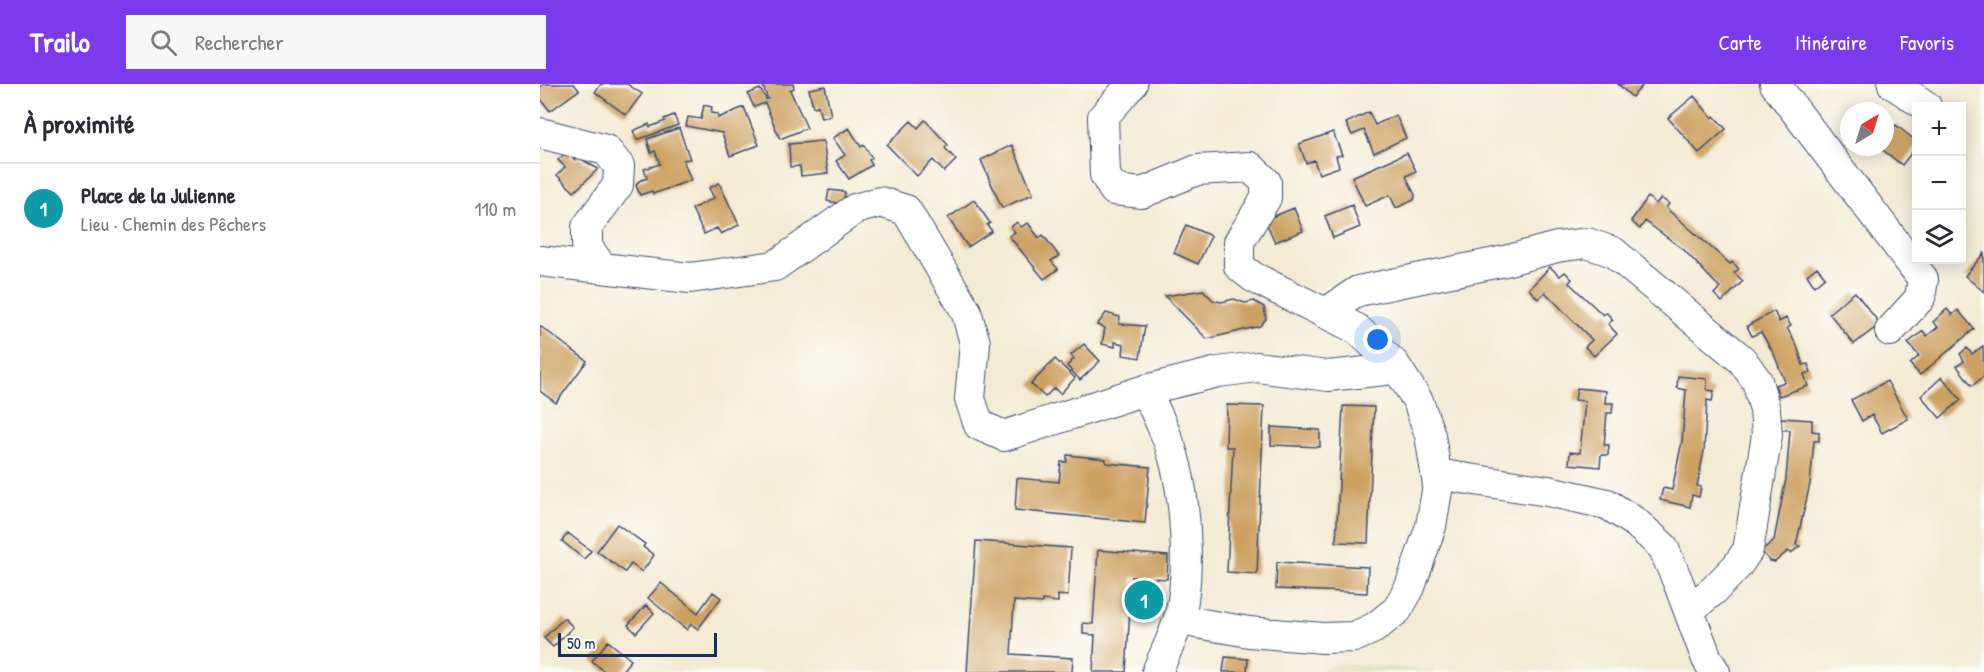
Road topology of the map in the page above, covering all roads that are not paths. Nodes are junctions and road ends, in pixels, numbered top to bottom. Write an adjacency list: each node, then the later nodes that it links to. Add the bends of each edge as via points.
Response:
1 (1132, 84): 8 (street, via 1103,117 1105,175 1114,190 1142,193 1197,170 1250,168 1266,182 1266,198 1239,242 1239,266 1253,277)
2 (1775, 84): 9 (street, via 1923,279 1920,298)
3 (1893, 84): 4 (street)
4 (1920, 102)
5 (540, 133): 7 (street, via 606,150 619,166 618,185 587,227 587,247)
6 (540, 261): 7 (street)
7 (601, 267): 11 (street, via 690,278 775,266 855,209 880,202 906,210 966,311 975,342 970,399 979,425 1004,436)
8 (1326, 313): 10 (street, via 1357,329); 13 (street, via 1358,291 1557,247 1587,243 1613,252 1742,360 1757,381 1765,410 1767,435 1748,550 1714,590)
9 (1890, 331)
10 (1395, 364): 11 (street, via 1385,370 1328,376 1257,367); 12 (street, via 1418,401 1430,435)
11 (1145, 390): 14 (street, via 1176,465 1184,518 1185,573)
12 (1436, 474): 13 (street, via 1607,504 1635,522 1662,547); 14 (street, via 1438,485 1431,526 1410,587 1397,610 1374,628 1354,637 1323,638 1249,632)
13 (1689, 610): 16 (street)
14 (1179, 620): 15 (street)
15 (1157, 672)
16 (1715, 672)

